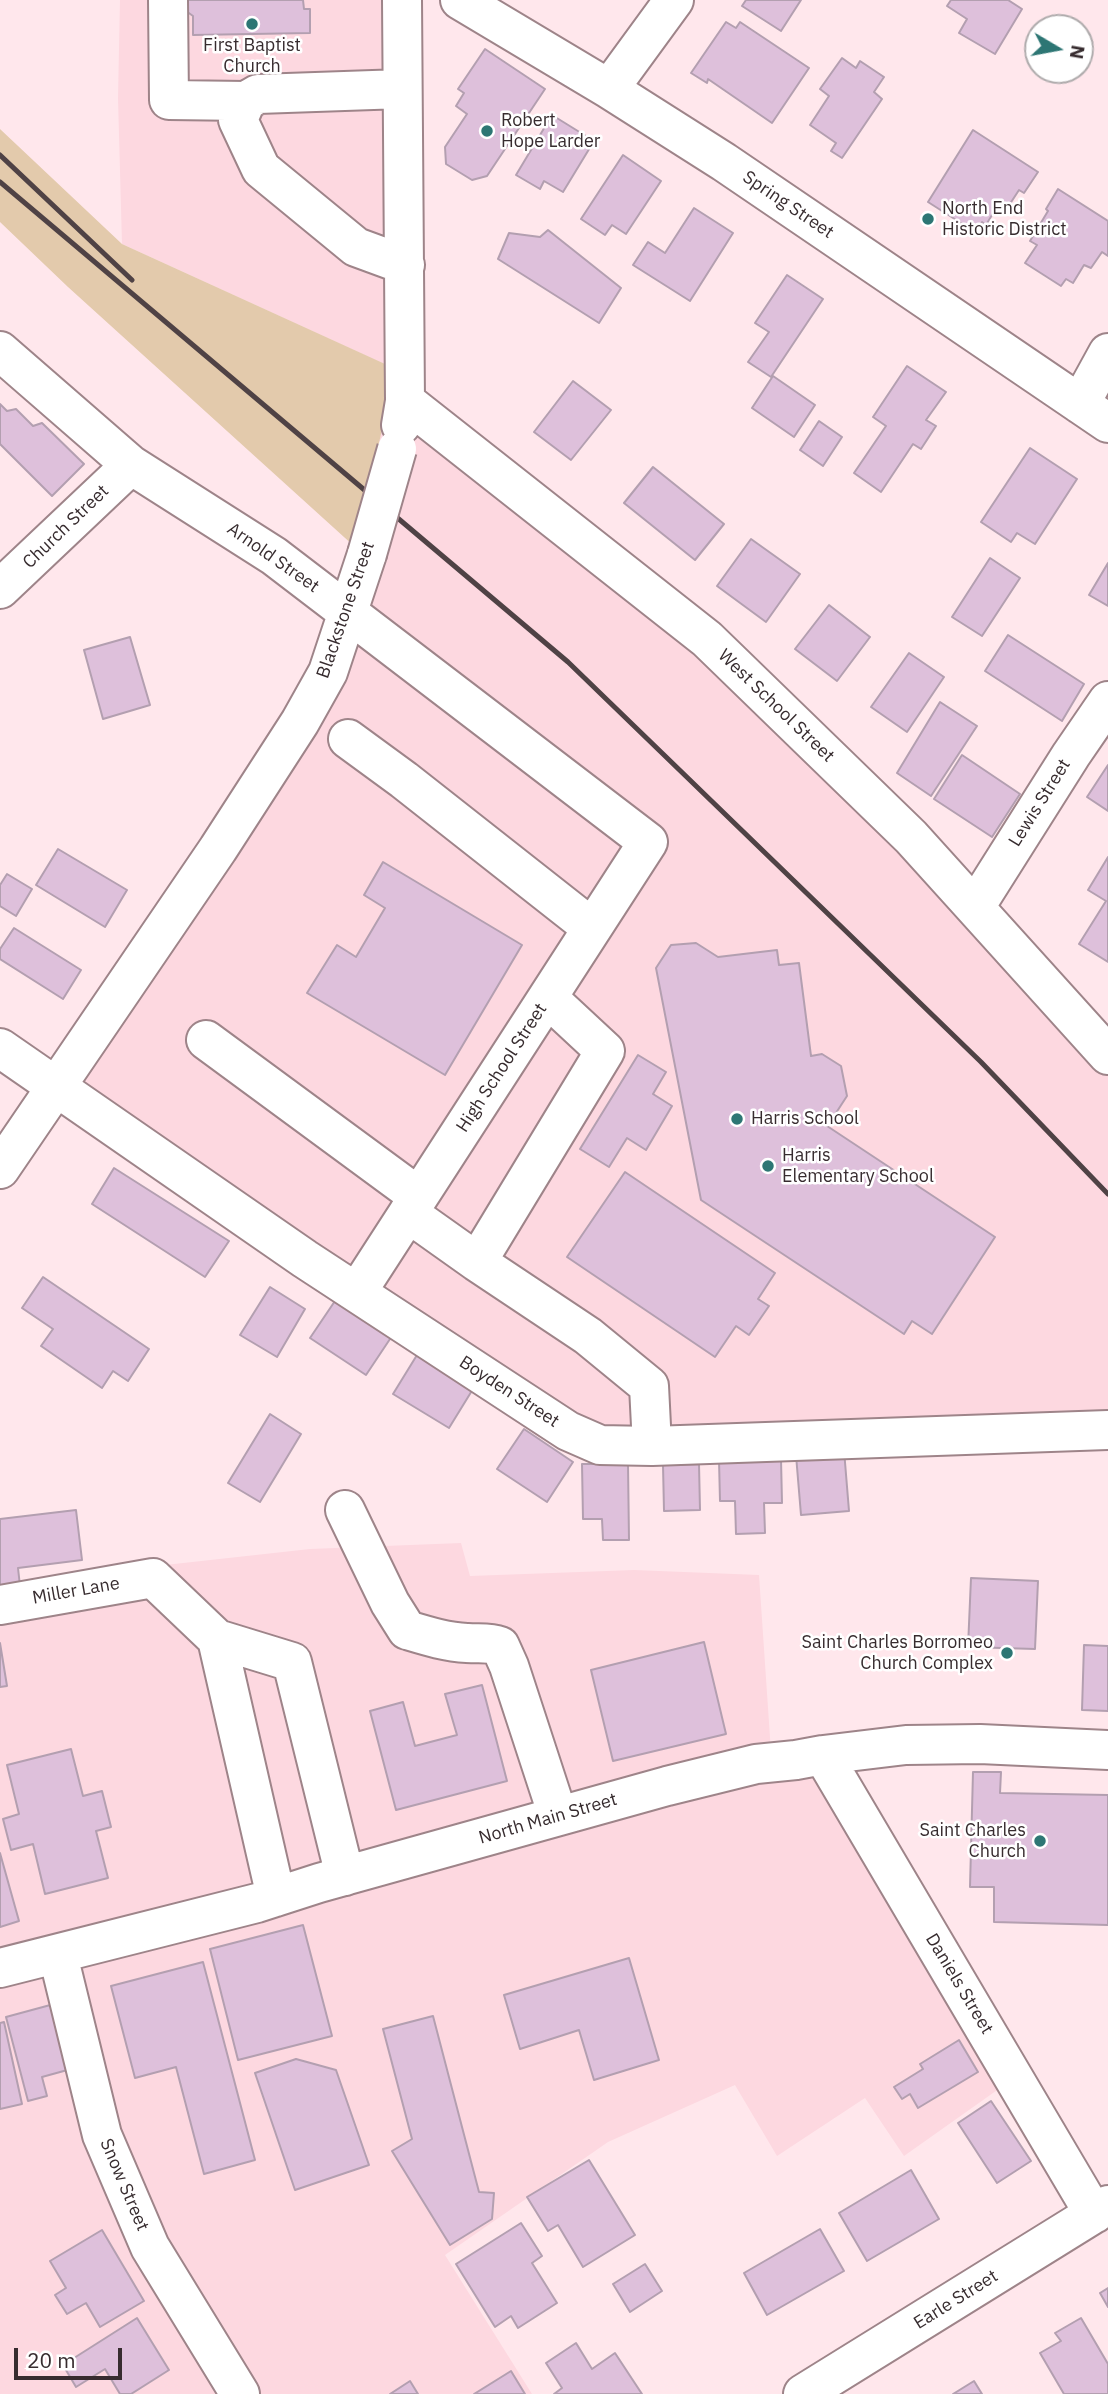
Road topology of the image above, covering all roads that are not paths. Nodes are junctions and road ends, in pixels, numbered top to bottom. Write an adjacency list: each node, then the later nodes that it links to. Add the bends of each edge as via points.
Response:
1 (168, 0): 7 (street, via 169,100)
2 (402, 0): 5 (street, Blackstone Street)
3 (460, 0): 6 (street, Spring Street)
4 (674, 0): 6 (street)
5 (402, 89): 7 (street, via 258,94); 8 (street, Blackstone Street)
6 (610, 89): 12 (street, Spring Street)
7 (246, 101): 8 (street, via 239,120 261,169 356,247)
8 (405, 265): 11 (street, Blackstone Street)
9 (0, 351): 13 (street, Arnold Street)
10 (1108, 353): 12 (street)
11 (405, 401): 15 (street, Blackstone Street, bridge, via 397,449); 19 (street, West School Street, via 707,639 911,837)
12 (1094, 413)
13 (131, 465): 14 (street, Church Street); 15 (street, Arnold Street, via 274,556)
14 (0, 589)
15 (349, 613): 18 (street, Arnold Street); 25 (street, Blackstone Street, via 328,671 300,722)
16 (1108, 701): 19 (street, Lewis Street)
17 (348, 739): 20 (street)
18 (648, 842): 20 (street, High School Street)
19 (975, 907): 24 (street, West School Street)
20 (592, 928): 21 (street, High School Street)
21 (548, 998): 27 (street, High School Street); 28 (street, via 605,1051)
22 (206, 1040): 27 (street)
23 (0, 1048): 25 (street, Boyden Street)
24 (1108, 1055)
25 (55, 1086): 26 (street, Blackstone Street); 29 (street, Boyden Street)
26 (0, 1169)
27 (413, 1205): 28 (street); 29 (street, High School Street)
28 (477, 1262): 31 (street, via 588,1336 649,1386)
29 (357, 1292): 31 (street, Boyden Street, via 568,1431 600,1445)
30 (1108, 1430): 31 (street, Boyden Street)
31 (652, 1446)
32 (345, 1510): 37 (street, via 407,1630 439,1640 500,1646)
33 (0, 1605): 34 (street, Miller Lane, via 153,1578)
34 (217, 1639): 38 (street, via 292,1662); 39 (street)
35 (1108, 1750): 36 (street, North Main Street, via 906,1745)
36 (823, 1755): 37 (street, North Main Street, via 756,1764); 42 (street, Daniels Street)
37 (558, 1816): 38 (street, North Main Street)
38 (345, 1876): 39 (street, North Main Street)
39 (275, 1897): 40 (street, North Main Street)
40 (58, 1955): 41 (street, North Main Street); 43 (street, Snow Street, via 102,2135 150,2247)
41 (0, 1968)
42 (1101, 2209): 44 (street, Earle Street)
43 (237, 2393)
44 (803, 2394)

